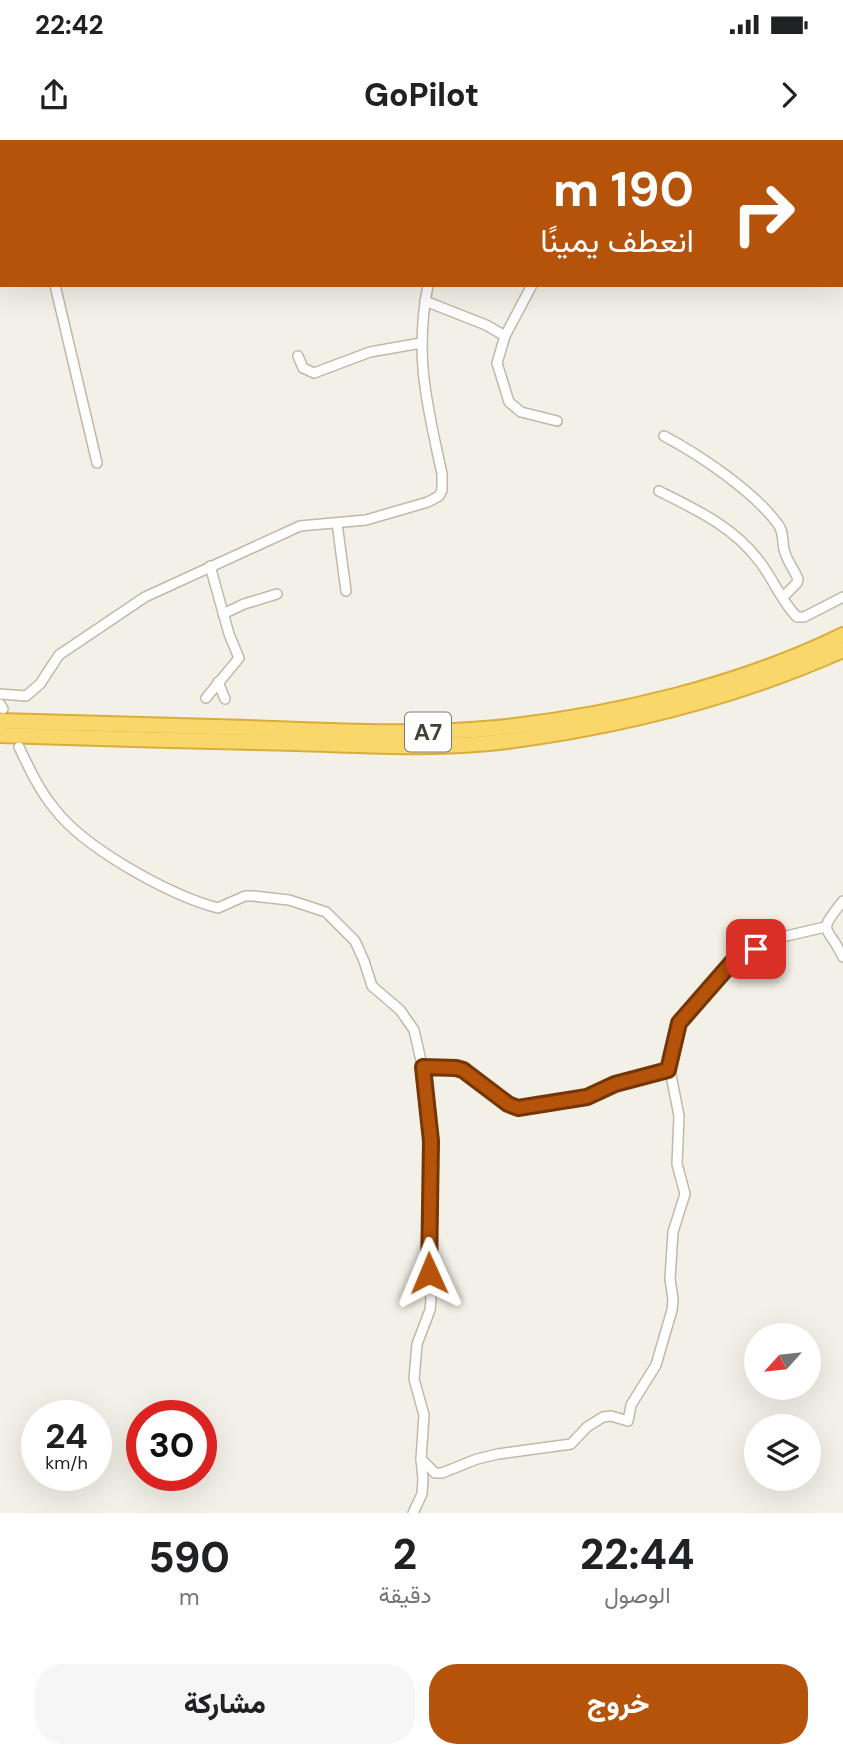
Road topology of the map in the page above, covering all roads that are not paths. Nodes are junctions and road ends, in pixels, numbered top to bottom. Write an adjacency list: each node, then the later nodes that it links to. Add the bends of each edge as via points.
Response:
1 (55, 287): 10 (street)
2 (428, 287): 4 (street)
3 (531, 287): 5 (street)
4 (425, 301): 5 (street); 6 (street)
5 (505, 336): 8 (street, via 498,369 509,402 521,412)
6 (421, 343): 7 (street, via 370,352 314,373 303,369); 12 (street, via 442,490 435,499 406,509)
7 (298, 356)
8 (557, 421)
9 (664, 436): 16 (street, via 732,481 778,523 784,552 798,579)
10 (97, 463)
11 (659, 491): 16 (street, via 736,534)
12 (337, 523): 13 (street, via 300,526); 14 (street)
13 (210, 566): 18 (street); 22 (street, via 104,622 59,655 26,696)
14 (346, 591)
15 (277, 594): 18 (street)
16 (783, 597): 17 (street, via 800,618)
17 (843, 597)
18 (223, 614): 21 (street, via 239,657)
19 (843, 635): 25 (highway, A7, via 714,685 629,706 497,728 354,732)
20 (843, 650): 26 (highway, A7, via 725,695 630,720 506,741 386,747)
21 (218, 682): 23 (street); 24 (street)
22 (0, 694)
23 (206, 698)
24 (225, 699)
25 (1, 711)
26 (0, 735)
27 (19, 747): 31 (street, via 54,809 113,859 218,908 253,896 305,904 332,916 355,941 372,986 408,1020)
28 (843, 901): 29 (street)
29 (825, 927): 30 (street); 32 (street, via 778,938 734,960 679,1023)
30 (843, 957)
31 (423, 1067): 32 (street, via 463,1070 518,1108 587,1097); 33 (street, via 431,1141 431,1300 417,1345 414,1379 424,1415)
32 (668, 1070): 33 (street, via 679,1116 677,1164 685,1194 673,1232 672,1310 656,1365 631,1405 629,1419 603,1417 571,1444 498,1454 442,1473 435,1473)
33 (421, 1458): 34 (street, via 422,1494)
34 (413, 1513)

